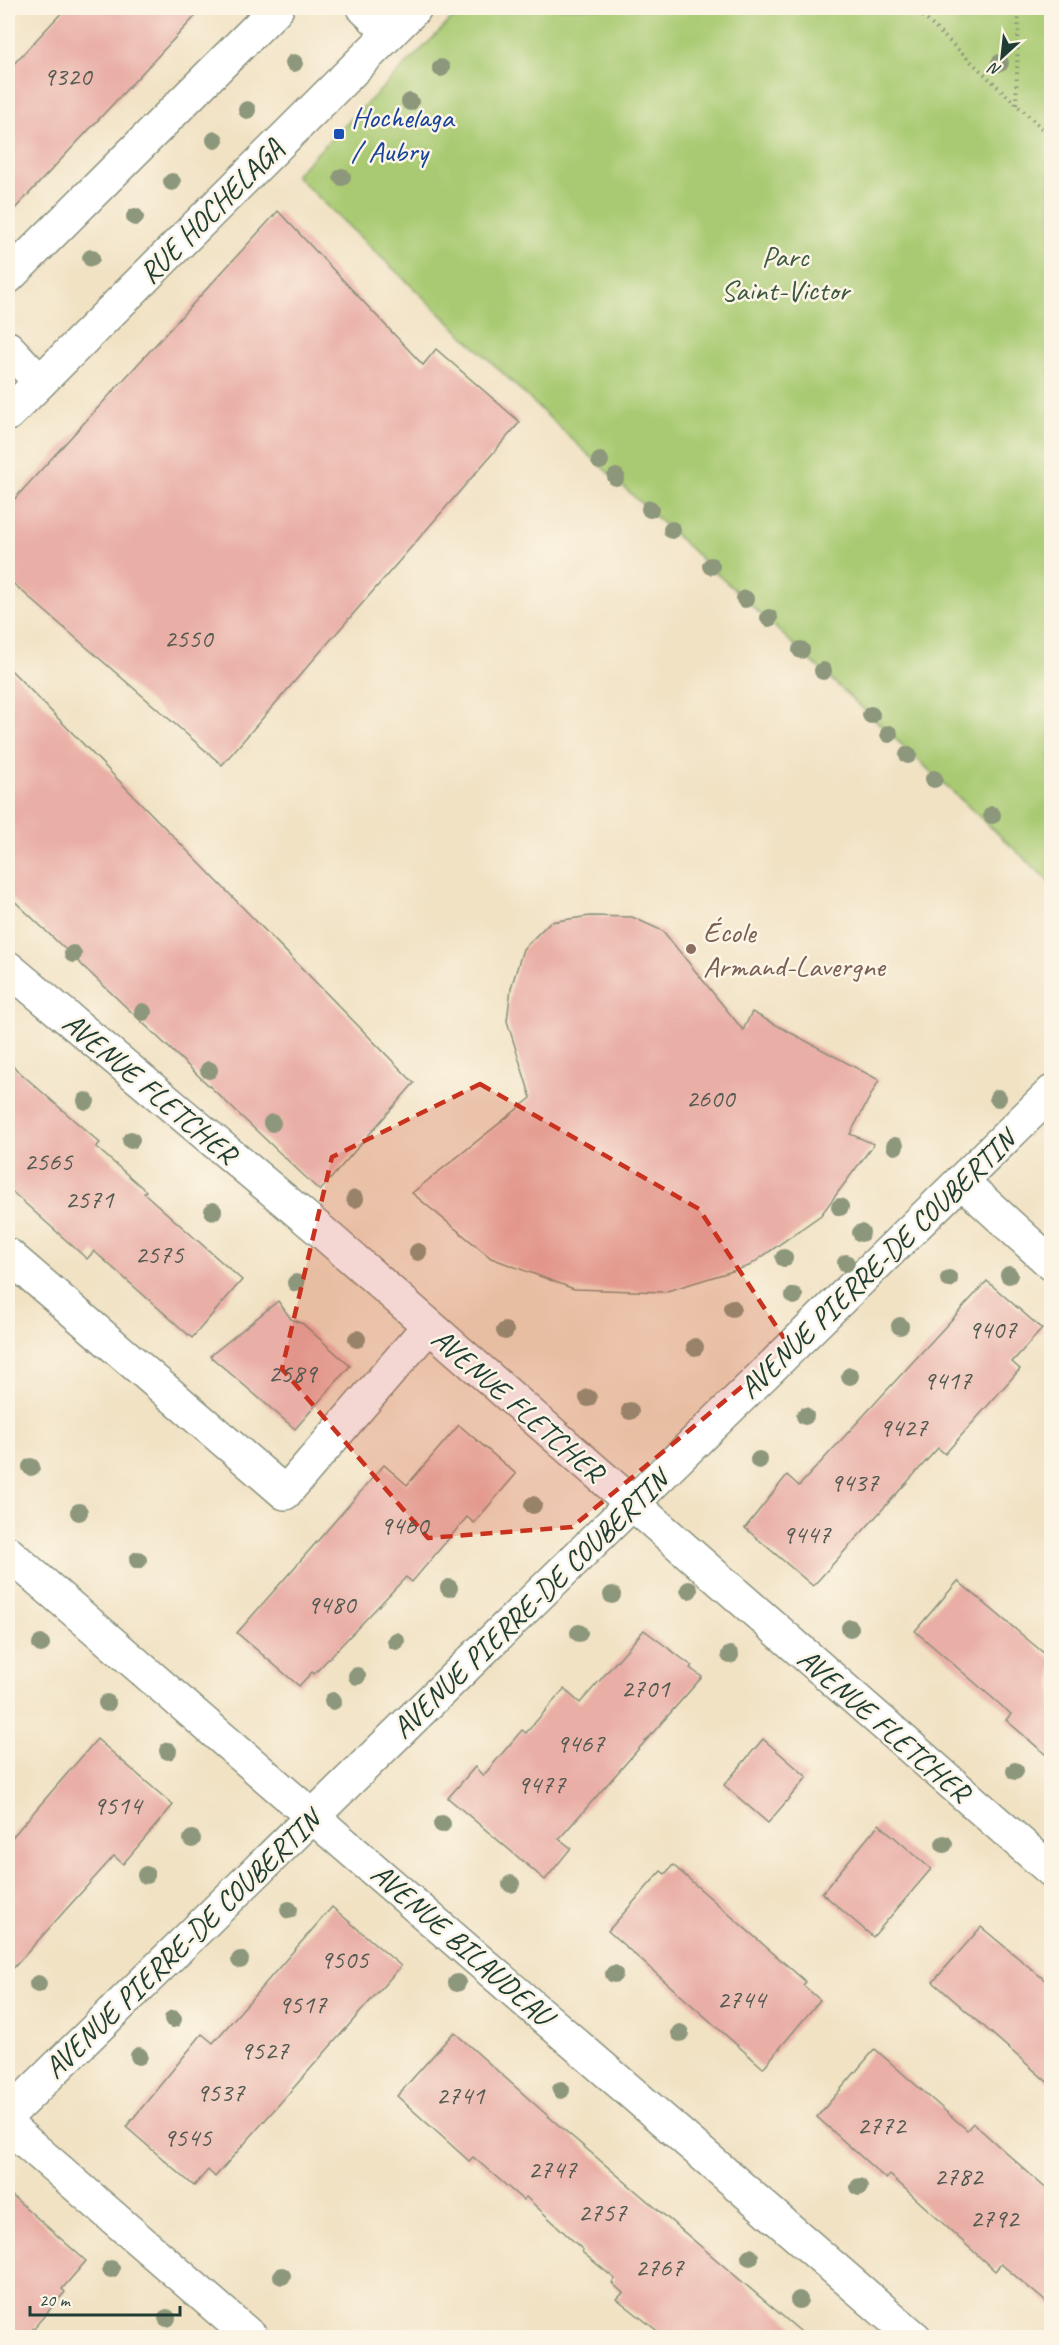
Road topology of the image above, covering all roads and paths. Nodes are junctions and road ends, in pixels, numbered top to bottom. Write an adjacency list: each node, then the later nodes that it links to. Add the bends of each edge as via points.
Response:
1 (277, 8): 9 (street)
2 (364, 8): 6 (street)
3 (415, 8): 6 (street, RUE HOCHELAGA)
4 (914, 8): 7 (path)
5 (1019, 8): 7 (path)
6 (390, 33): 11 (street, RUE HOCHELAGA)
7 (1016, 104): 8 (path)
8 (1052, 138)
9 (8, 277)
10 (8, 348): 11 (street)
11 (40, 382): 12 (street, RUE HOCHELAGA)
12 (8, 414)
13 (8, 968): 18 (street, AVENUE FLETCHER, via 310,1222)
14 (1052, 1092): 15 (street, AVENUE PIERRE-DE COUBERTIN)
15 (961, 1181): 17 (street); 19 (street, AVENUE PIERRE-DE COUBERTIN)
16 (8, 1255): 18 (street, via 285,1493)
17 (1052, 1264)
18 (428, 1327): 19 (street, AVENUE FLETCHER)
19 (631, 1504): 21 (street, AVENUE PIERRE-DE COUBERTIN); 22 (street, AVENUE FLETCHER)
20 (8, 1552): 21 (street, AVENUE BILAUDEAU)
21 (314, 1815): 23 (street, AVENUE PIERRE-DE COUBERTIN); 26 (street, AVENUE BILAUDEAU)
22 (1052, 1871)
23 (8, 2115)
24 (8, 2126): 25 (street)
25 (252, 2337)
26 (915, 2337)

